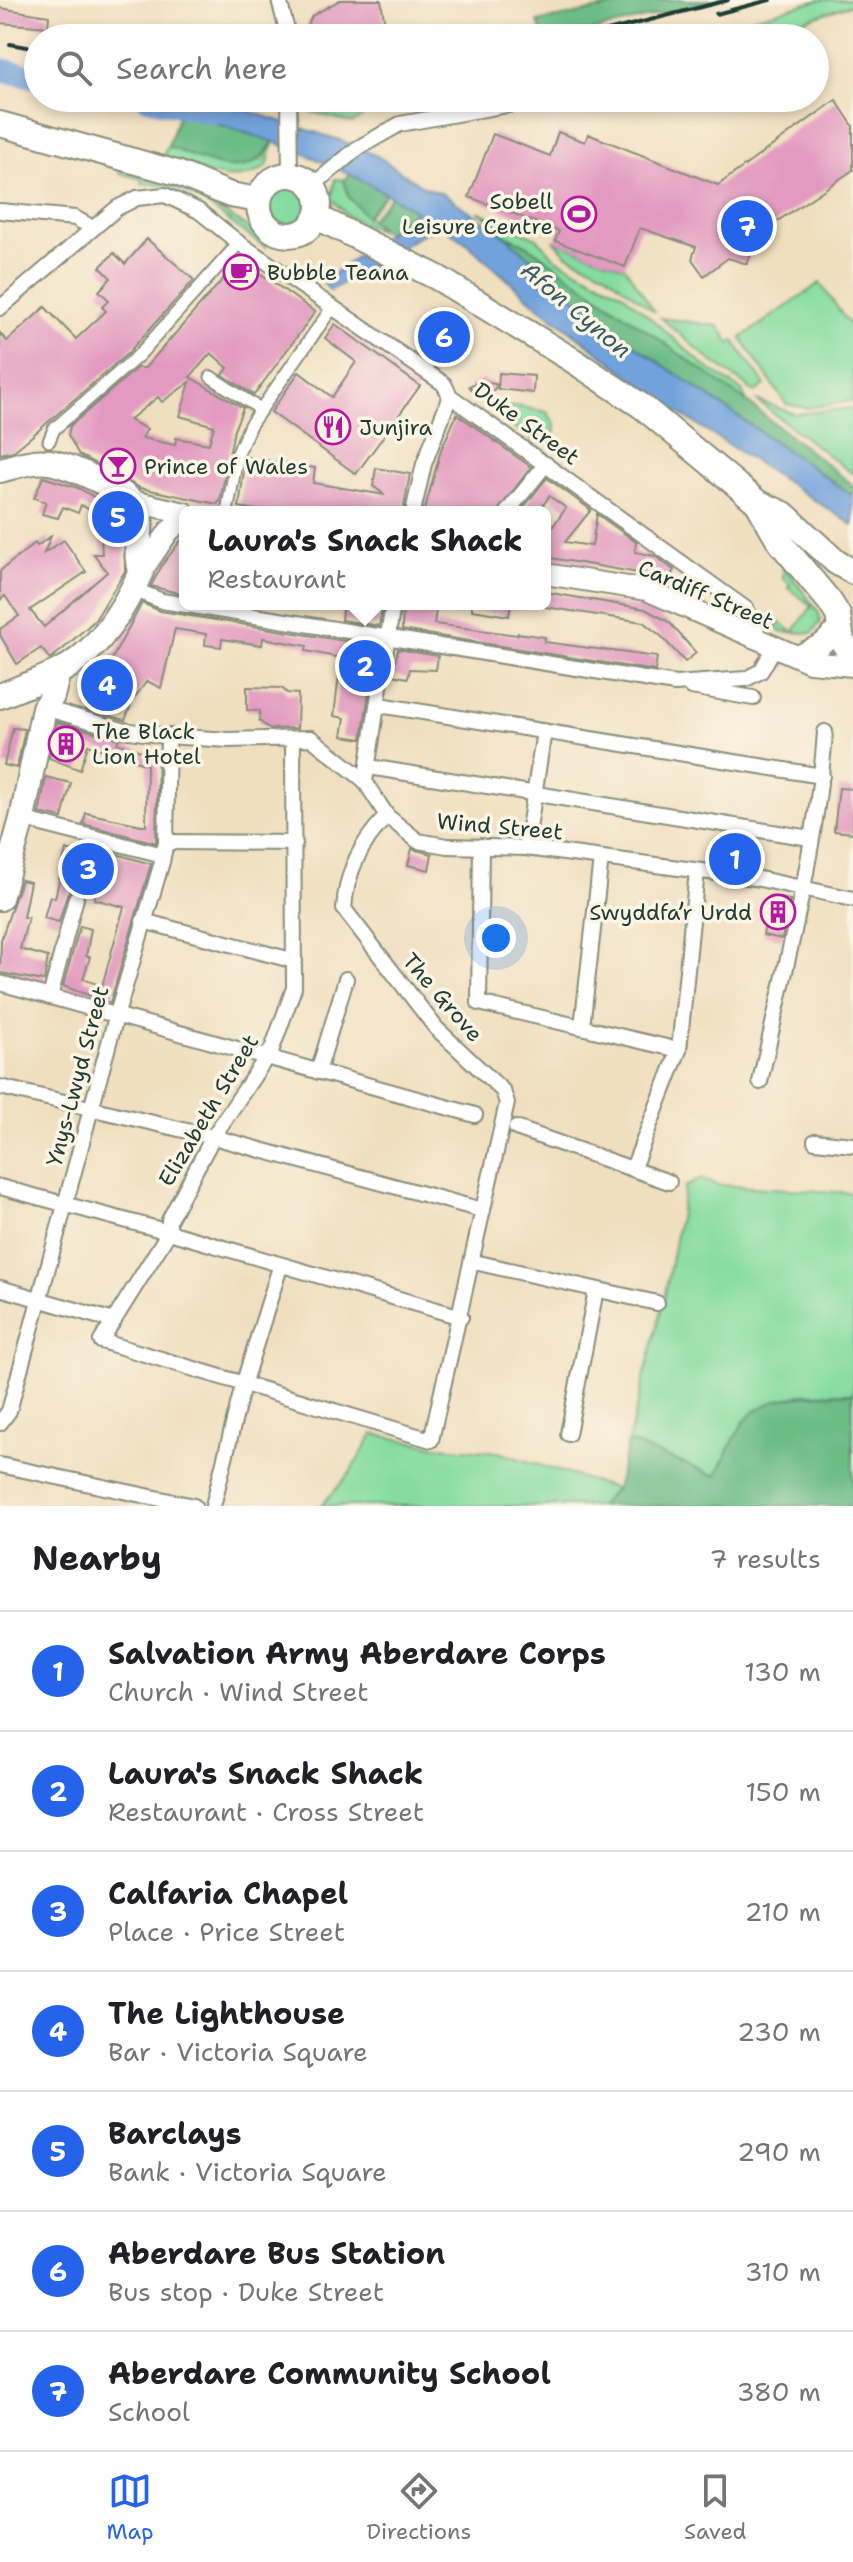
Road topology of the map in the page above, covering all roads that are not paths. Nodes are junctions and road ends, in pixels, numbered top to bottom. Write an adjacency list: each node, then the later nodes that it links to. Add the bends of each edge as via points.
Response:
1 (279, 0): 2 (street)
2 (285, 24)
3 (288, 112): 6 (street)
4 (463, 112): 7 (street, via 386,130)
5 (0, 124): 8 (main road)
6 (290, 175): 7 (main road); 8 (main road, via 273,180)
7 (312, 186): 10 (main road, via 319,201)
8 (259, 200): 10 (main road, via 268,227 285,235 304,231)
9 (0, 211): 11 (street, via 75,218)
10 (317, 217): 22 (main road, via 452,286 643,407)
11 (91, 227): 12 (street, Duke Street, via 137,198 165,195 199,211); 13 (street, Duke Street)
12 (239, 243): 14 (street, Duke Street); 18 (street, via 139,355 54,429)
13 (0, 308)
14 (332, 308): 16 (street, Duke Street, via 444,384); 17 (street)
15 (211, 377): 17 (street)
16 (450, 396): 19 (street, Duke Street); 24 (street)
17 (260, 409): 23 (street, via 238,453)
18 (49, 441)
19 (546, 464): 25 (street); 37 (street, Duke Street, via 746,609 757,627)
20 (0, 470): 21 (main road, via 33,462 65,465)
21 (137, 502): 26 (main road); 30 (main road)
22 (757, 502): 28 (main road, via 784,514); 35 (main road)
23 (228, 506)
24 (414, 506)
25 (512, 506)
26 (179, 512)
27 (179, 524): 30 (main road)
28 (853, 572)
29 (551, 575): 37 (main road, Cardiff Street, via 647,590)
30 (137, 580): 32 (street, via 162,601); 42 (main road, via 98,640)
31 (853, 587): 35 (main road)
32 (179, 604)
33 (219, 610): 36 (street)
34 (392, 610): 36 (street)
35 (838, 622): 39 (main road, via 822,644); 40 (main road)
36 (389, 637): 43 (street); 46 (street)
37 (752, 640): 38 (main road, Cardiff Street)
38 (774, 648): 39 (main road, Cardiff Street); 43 (street, via 761,671 746,679)
39 (800, 655): 41 (main road, Cardiff Street, via 810,662)
40 (853, 657)
41 (853, 666)
42 (58, 672): 44 (main road); 47 (main road)
43 (675, 684): 45 (street)
44 (11, 691): 47 (main road)
45 (753, 698)
46 (379, 705): 48 (street); 52 (street)
47 (44, 708): 50 (street, Wind Street, via 122,730); 56 (main road)
48 (544, 731): 53 (street); 54 (street)
49 (825, 732): 53 (street)
50 (168, 736): 51 (street, Wind Street); 61 (street, Ynys-Lwyd Street)
51 (293, 739): 52 (street, Wind Street, via 311,738); 58 (street, Elizabeth Street)
52 (366, 774): 54 (street); 55 (street, Wind Street)
53 (822, 776): 57 (street)
54 (535, 793): 57 (street); 60 (street)
55 (387, 816): 59 (street, Wind Street, via 418,841); 90 (street, The Grove, via 357,853 344,909 436,1028 503,1091 507,1103)
56 (22, 819): 61 (street); 65 (main road)
57 (810, 838): 64 (street)
58 (295, 843): 61 (street); 69 (street, Elizabeth Street)
59 (481, 846): 60 (street, Wind Street); 74 (street, via 479,1003)
60 (526, 848): 62 (street, Wind Street)
61 (165, 849): 68 (street, Ynys-Lwyd Street)
62 (601, 858): 63 (street, Wind Street); 74 (street)
63 (697, 871): 64 (street, Wind Street); 75 (street)
64 (801, 888): 67 (street, Wind Street); 78 (street)
65 (0, 898)
66 (76, 898): 72 (street)
67 (853, 899)
68 (143, 921): 69 (street); 73 (street, Ynys-Lwyd Street)
69 (295, 961): 76 (street, Elizabeth Street, via 294,988 272,1049)
70 (346, 979): 77 (street)
71 (0, 983): 72 (street)
72 (50, 997): 73 (street)
73 (116, 1017): 76 (street); 80 (street, Ynys-Lwyd Street)
74 (582, 1027): 75 (street)
75 (679, 1050): 86 (street)
76 (264, 1057): 77 (street); 83 (street, Elizabeth Street)
77 (318, 1072): 81 (street)
78 (760, 1082)
79 (0, 1087): 80 (street)
80 (91, 1111): 83 (street); 89 (street, Ynys-Lwyd Street)
81 (475, 1115)
82 (516, 1128): 86 (street)
83 (213, 1137): 90 (street); 91 (street, Elizabeth Street, via 169,1220)
84 (815, 1141): 85 (street)
85 (853, 1145)
86 (633, 1168): 87 (street)
87 (669, 1182)
88 (0, 1187): 89 (street)
89 (64, 1203): 91 (street); 96 (street, Ynys-Lwyd Street)
90 (482, 1210): 92 (street, The Grove)
91 (169, 1232): 93 (street); 99 (street, Elizabeth Street)
92 (474, 1262): 95 (street); 98 (street, The Grove)
93 (280, 1267): 98 (street); 100 (street)
94 (0, 1288): 96 (street)
95 (596, 1290): 97 (street); 102 (street)
96 (40, 1299): 99 (street); 101 (street, Ynys-Lwyd Street, via 9,1411)
97 (657, 1303)
98 (461, 1317): 100 (street, The Grove, via 431,1440)
99 (114, 1321): 100 (street, Elizabeth Street, via 101,1341)
100 (243, 1385): 105 (street)
101 (0, 1423)
102 (568, 1434)
103 (0, 1465): 104 (street)
104 (194, 1506)
105 (213, 1506)

